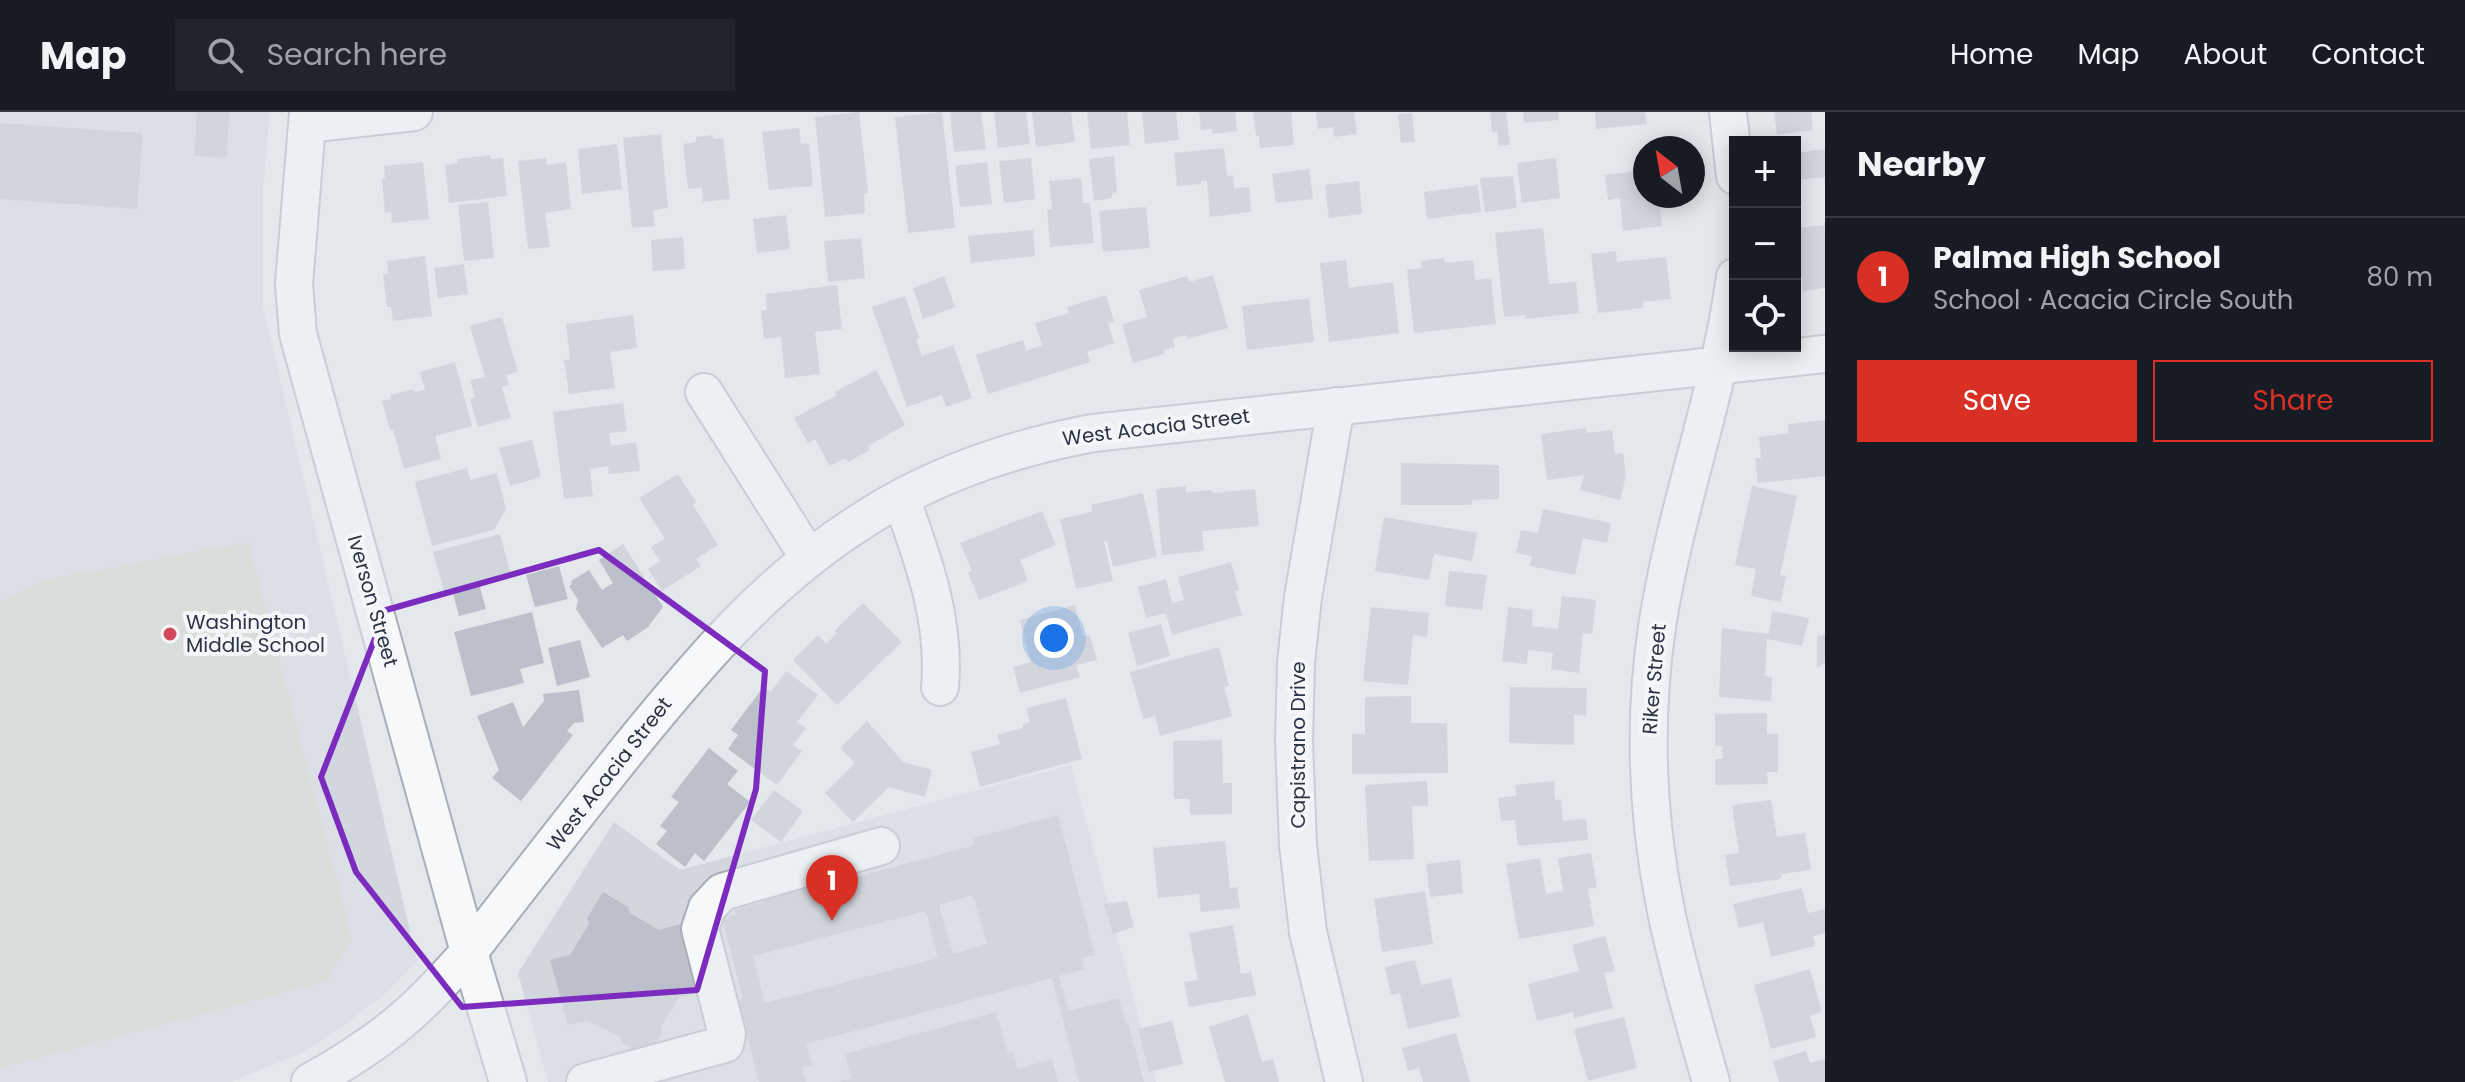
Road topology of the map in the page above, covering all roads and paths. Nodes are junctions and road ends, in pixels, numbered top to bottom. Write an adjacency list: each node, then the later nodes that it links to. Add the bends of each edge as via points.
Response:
1 (414, 112): 3 (street)
2 (1728, 112): 4 (street)
3 (307, 118): 14 (street, Iverson Street, via 294,284 298,334)
4 (1731, 136)
5 (1734, 280): 7 (street, Riker Street)
6 (1825, 354): 7 (street, West Acacia Street)
7 (1717, 365): 9 (street, West Acacia Street); 19 (street, Riker Street, via 1665,582 1648,740 1659,874)
8 (704, 392): 11 (street)
9 (1336, 406): 10 (street, West Acacia Street, via 1050,441 971,465); 18 (street, Capistrano Drive, via 1303,597 1294,741 1308,932)
10 (901, 498): 11 (street, West Acacia Street); 12 (street, via 940,630)
11 (809, 558): 14 (street, West Acacia Street, via 690,672)
12 (940, 687)
13 (881, 846): 15 (street, via 722,892 707,908 700,929 727,1034 725,1044)
14 (469, 952): 16 (street, West Acacia Street, via 406,1017); 17 (street, Iverson Street)
15 (588, 1081)
16 (310, 1082)
17 (508, 1082)
18 (1344, 1082)
19 (1711, 1082)

